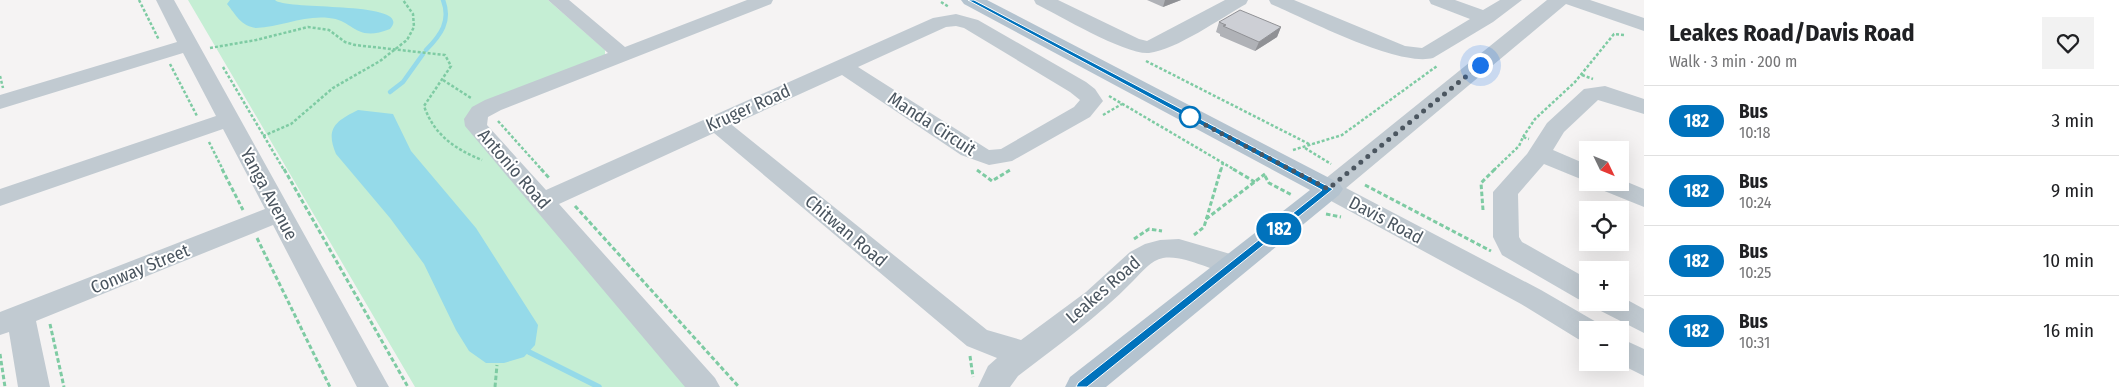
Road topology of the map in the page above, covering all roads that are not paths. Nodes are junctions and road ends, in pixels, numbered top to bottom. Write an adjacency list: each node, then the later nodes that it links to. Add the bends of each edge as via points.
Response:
1 (165, 0): 15 (street, Yanga Avenue)
2 (557, 0): 16 (street)
3 (971, 0): 24 (main road, Davis Road)
4 (1043, 0): 5 (street, via 1145,53)
5 (1239, 0)
6 (1278, 0): 12 (street, via 1415,54 1434,50)
7 (1438, 0): 12 (street)
8 (1513, 0): 12 (street)
9 (1559, 0): 24 (street)
10 (1572, 0): 14 (street)
11 (758, 1): 16 (street, Antonio Road)
12 (1486, 18)
13 (956, 19): 17 (street, Kruger Road, via 940,22); 17 (street, Manda Circuit, via 974,26 1078,87 1090,98 1091,104 1009,154 997,159 986,158)
14 (1639, 30)
15 (203, 48): 18 (street, via 166,52); 20 (street, Yanga Avenue)
16 (622, 54): 28 (street, Antonio Road, via 493,105 477,115 476,126)
17 (843, 66): 21 (street, Kruger Road)
18 (0, 102)
19 (1644, 107): 22 (street, via 1605,93 1592,94)
20 (229, 119): 26 (street); 29 (street, Yanga Avenue, via 253,140)
21 (716, 123): 28 (street, Kruger Road); 36 (street, Chitwan Road)
22 (1532, 145): 23 (street); 31 (street, via 1504,192 1506,237 1521,256)
23 (1579, 169)
24 (1328, 189): 30 (main road); 35 (street, Davis Road)
25 (1626, 191): 27 (street)
26 (0, 198)
27 (1644, 199)
28 (542, 202): 43 (street, Antonio Road)
29 (279, 213): 33 (street, Conway Street); 42 (street, Yanga Avenue)
30 (1234, 265): 37 (street, Leakes Road, via 1188,250 1152,251 1131,266 1091,305); 44 (main road)
31 (1579, 287)
32 (1624, 311): 34 (street)
33 (23, 320): 41 (street)
34 (1644, 322)
35 (1579, 326)
36 (977, 338): 37 (street, Chitwan Road); 40 (street, Chitwan Road)
37 (1026, 353): 40 (street, Leakes Road)
38 (1629, 355): 39 (street)
39 (1644, 364)
40 (996, 381)
41 (34, 387)
42 (373, 387)
43 (704, 387)
44 (1082, 387)

